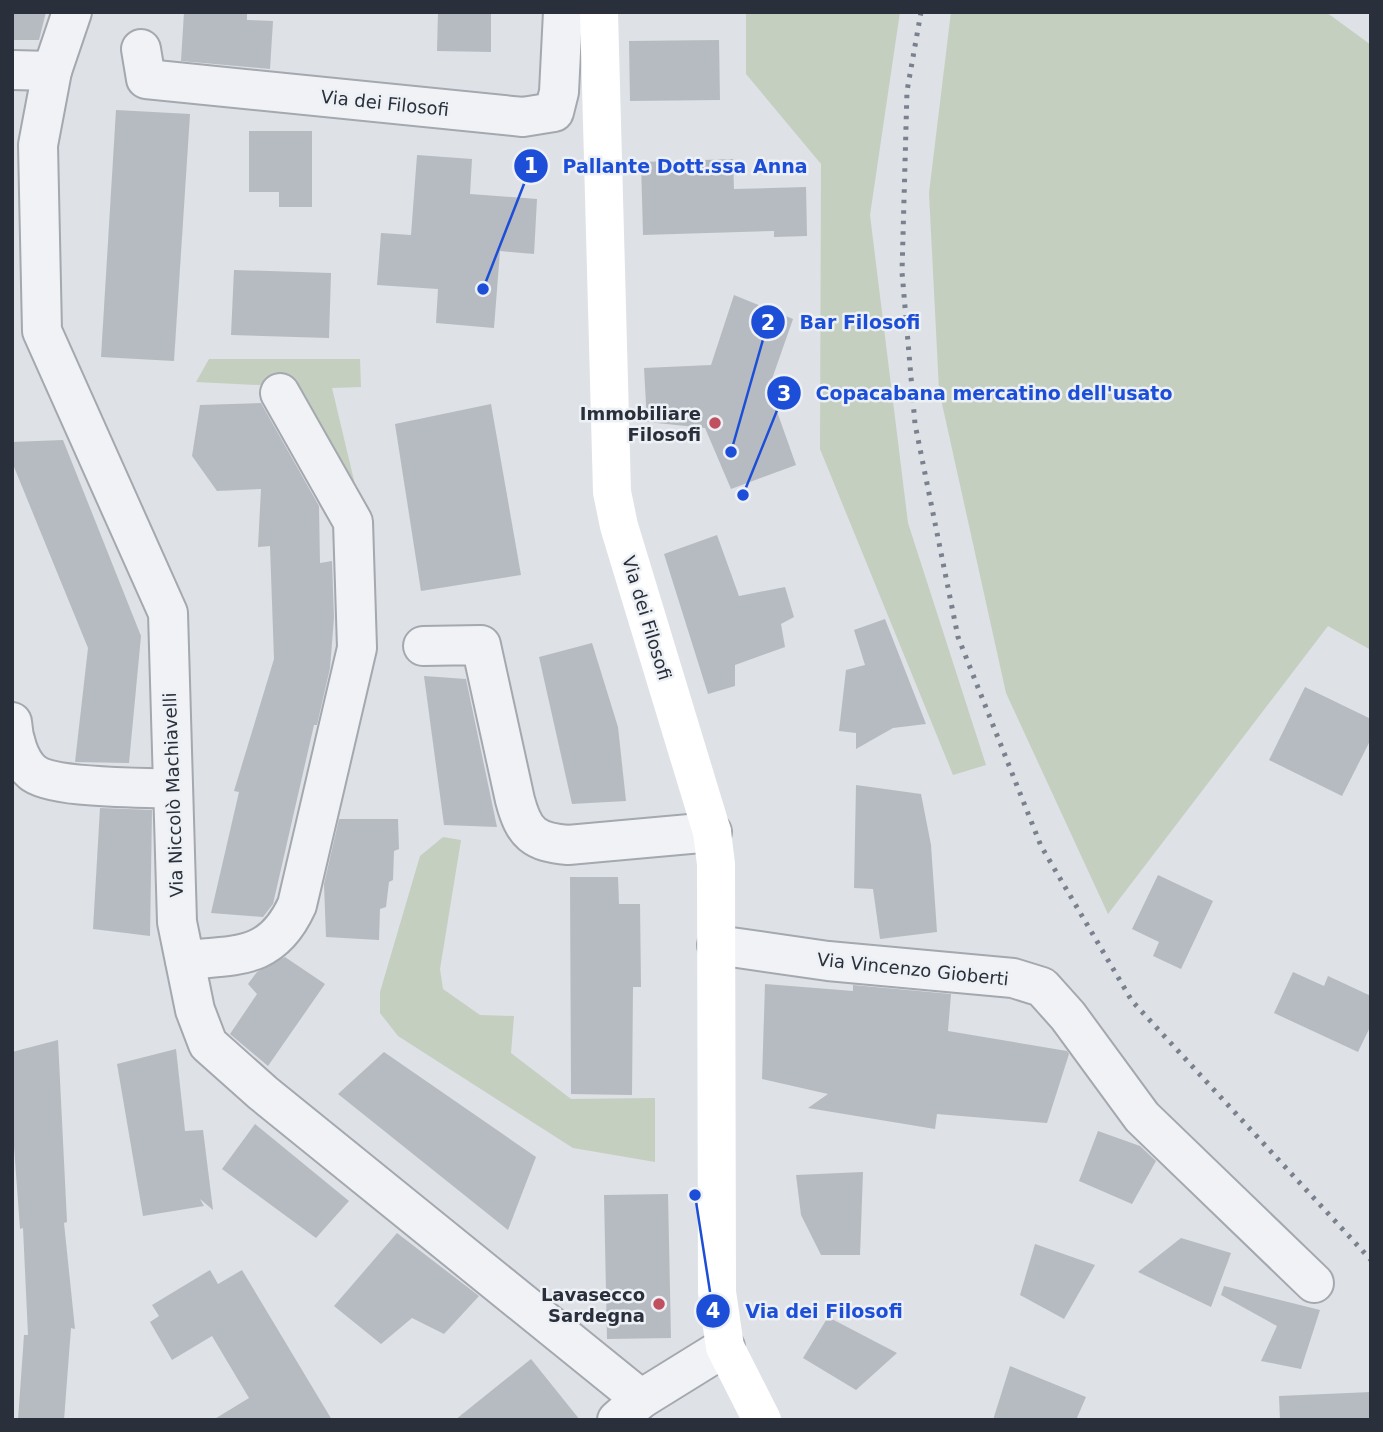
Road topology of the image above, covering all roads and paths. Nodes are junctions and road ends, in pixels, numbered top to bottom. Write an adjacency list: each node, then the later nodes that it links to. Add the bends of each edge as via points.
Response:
1 (72, 12): 6 (street, Via Niccolò Machiavelli)
2 (563, 12): 4 (street, Via dei Filosofi, via 554,112 523,117 146,79)
3 (599, 12): 11 (street, Via dei Filosofi, via 612,492 618,526)
4 (141, 49)
5 (12, 70): 6 (street)
6 (52, 71): 10 (street, Via Niccolò Machiavelli, via 38,145 42,331 168,614)
7 (280, 393): 13 (street, via 352,522 357,648 297,905 287,926 261,950)
8 (422, 646): 11 (street, via 481,645 520,819 546,844)
9 (12, 722): 10 (street, via 13,740 32,772 59,782)
10 (173, 789): 13 (street, Via Niccolò Machiavelli, via 177,922)
11 (712, 832): 12 (street, Via dei Filosofi)
12 (717, 945): 14 (street, Via Vincenzo Gioberti, via 828,961 1013,978 1042,987 1142,1117); 15 (street, Via dei Filosofi, via 717,1292)
13 (185, 960): 16 (street, Via Niccolò Machiavelli, via 195,1010 208,1044)
14 (1314, 1283)
15 (725, 1346): 16 (street); 17 (street, Via dei Filosofi)
16 (629, 1409)
17 (762, 1420)

